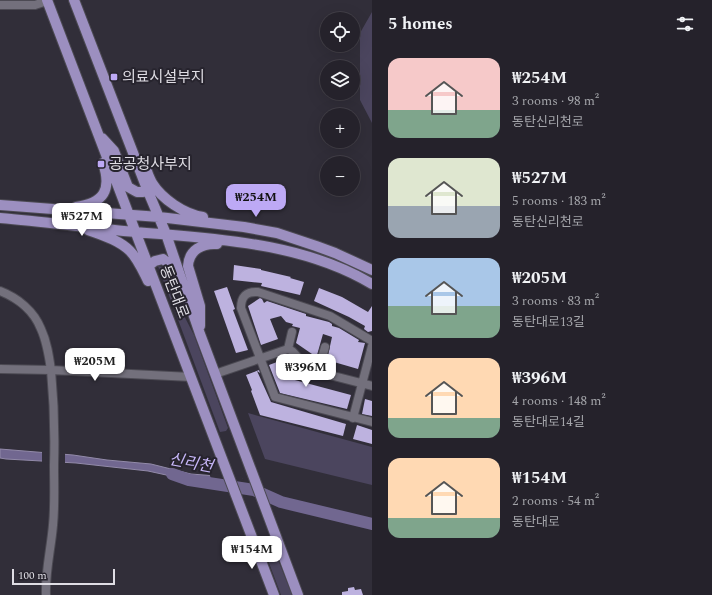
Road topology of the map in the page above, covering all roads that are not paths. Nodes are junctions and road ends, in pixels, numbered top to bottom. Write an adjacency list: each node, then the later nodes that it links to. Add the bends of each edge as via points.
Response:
1 (74, 0): 4 (main road, 동탄대로)
2 (47, 1): 3 (street, via 35,5); 5 (main road, 동탄대로)
3 (0, 5)
4 (123, 128): 6 (main road, 동탄대로); 13 (main road, via 139,153 152,183 160,193 176,206 198,216)
5 (97, 132): 6 (main road, via 114,151 128,187 137,192 144,192); 8 (main road, via 99,151 106,172 106,188 102,197 96,202 80,207); 9 (main road, 동탄대로)
6 (147, 189): 10 (main road, 동탄대로)
7 (0, 205): 8 (main road)
8 (62, 209): 9 (main road)
9 (129, 215): 10 (main road); 14 (main road, 동탄대로)
10 (158, 217): 13 (main road); 15 (main road, 동탄대로)
11 (0, 218): 12 (main road)
12 (73, 225): 14 (main road); 23 (main road, via 113,240 130,251 142,269)
13 (244, 227): 18 (main road, via 277,233 316,246)
14 (135, 232): 15 (main road); 17 (main road, 동탄대로)
15 (166, 234): 16 (main road, via 237,241); 22 (main road, 동탄대로)
16 (278, 249): 19 (main road, via 326,263); 22 (main road, via 263,251 209,243 192,253 188,259 188,266 200,306)
17 (148, 266): 22 (main road, via 163,259 169,264 186,308); 23 (main road, 동탄대로)
18 (372, 270)
19 (372, 284)
20 (0, 291): 30 (street, via 18,300 36,319 46,342)
21 (292, 332): 27 (street)
22 (200, 334): 32 (main road, 동탄대로)
23 (175, 337): 33 (main road, 동탄대로)
24 (372, 342): 28 (street, via 330,316 253,291 244,296 241,308)
25 (372, 346): 34 (street)
26 (325, 347): 31 (street)
27 (288, 348): 28 (street); 31 (street, via 304,364)
28 (260, 358): 32 (street); 36 (street, via 275,397)
29 (0, 369): 30 (street)
30 (50, 370): 33 (street); 38 (street, via 55,418 54,524)
31 (318, 372): 34 (street)
32 (215, 374): 40 (main road, 동탄대로)
33 (191, 377): 39 (main road, 동탄대로)
34 (362, 383): 35 (street); 36 (street)
35 (372, 386)
36 (353, 418): 37 (street)
37 (372, 422)
38 (46, 595)
39 (274, 595)
40 (298, 595)

